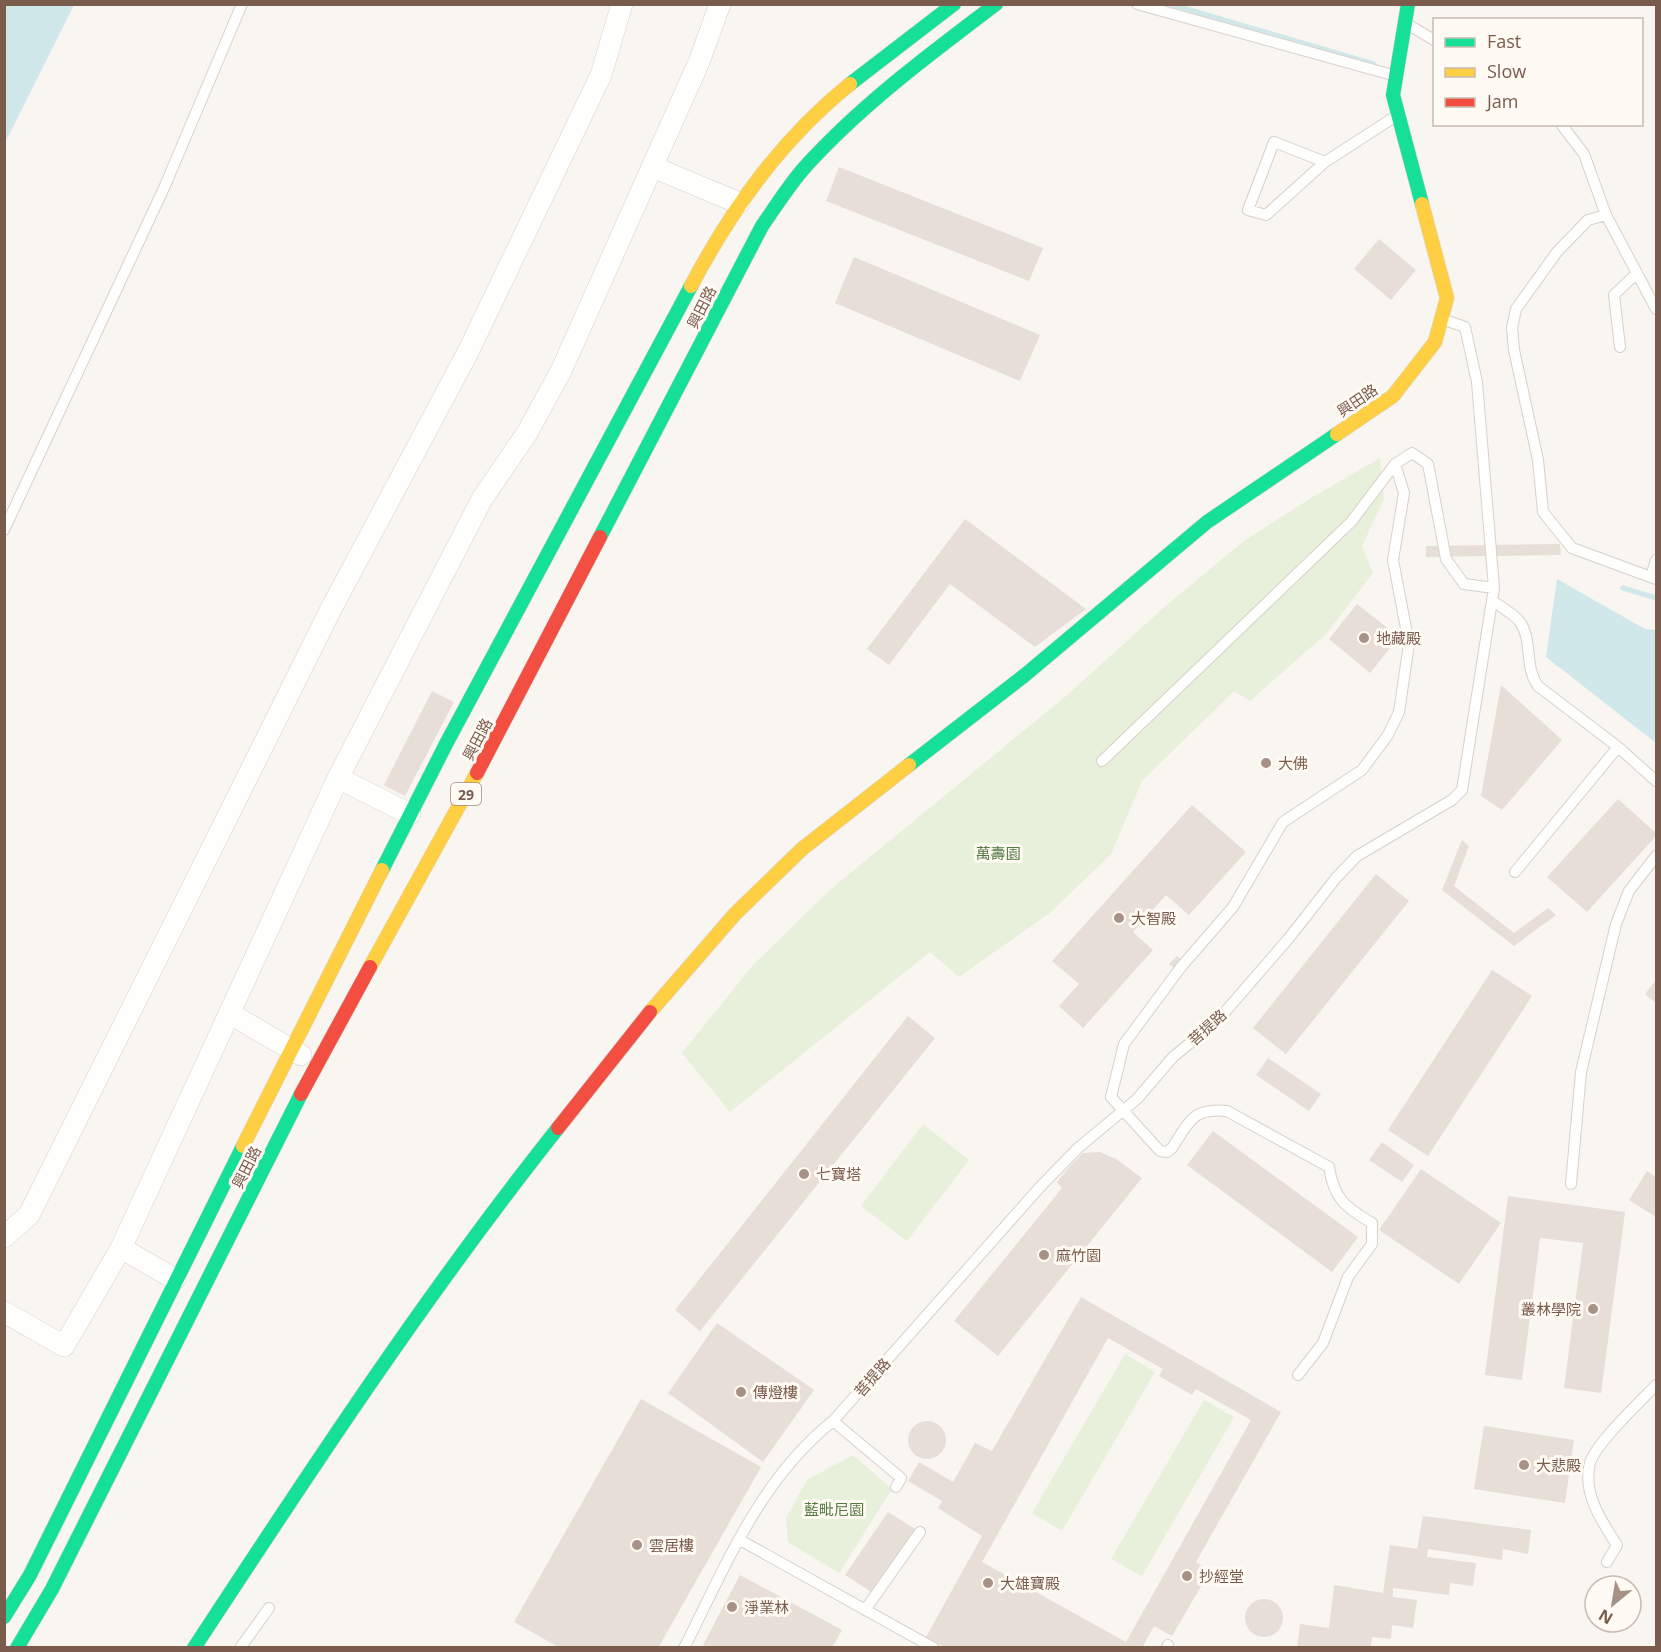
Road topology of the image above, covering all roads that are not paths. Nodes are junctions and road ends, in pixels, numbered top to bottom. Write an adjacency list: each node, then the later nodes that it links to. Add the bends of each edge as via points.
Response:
1 (242, 4): 23 (lane, via 164,188)
2 (622, 4): 42 (street, via 601,75 468,352 331,609 29,1215)
3 (720, 4): 14 (street)
4 (954, 4): 15 (main road, 興田路 / 29, via 834,97 778,151)
5 (996, 4): 35 (main road, 興田路 / 29, via 860,114 805,168 762,226 558,608)
6 (1137, 4): 10 (lane)
7 (1407, 4): 8 (main road, 興田路)
8 (1404, 23): 9 (lane); 10 (main road, 興田路)
9 (1433, 39)
10 (1396, 76): 11 (main road, 興田路, via 1393,95)
11 (1398, 115): 13 (lane); 20 (main road, 興田路, via 1447,298)
12 (1563, 126): 16 (lane, via 1584,154)
13 (1325, 162): 13 (lane, via 1274,142 1248,210 1266,215)
14 (653, 167): 15 (street); 30 (street, via 561,371 483,498)
15 (739, 203): 32 (main road, 興田路 / 29)
16 (1606, 215): 17 (lane); 25 (lane, via 1588,220 1557,252 1516,309 1512,327 1514,350 1538,460 1543,512 1572,548)
17 (1636, 273): 18 (lane); 21 (lane, via 1614,295)
18 (1653, 294): 19 (lane)
19 (1656, 309)
20 (1441, 319): 26 (lane, 菩提路, via 1465,327 1478,382); 57 (main road, 興田路, via 1435,342 1393,396 1207,522 1025,675 802,849 735,914 677,978 518,1178 362,1393)
21 (1620, 347)
22 (1395, 464): 26 (lane, via 1412,453 1428,464 1446,559 1464,584); 29 (lane, via 1351,522); 40 (lane, via 1404,493 1393,560 1409,644 1399,712 1389,735 1362,770 1282,822 1233,907 1180,967 1124,1044 1111,1097)
23 (4, 530)
24 (1656, 560): 25 (lane)
25 (1654, 578)
26 (1494, 588): 27 (lane, 菩提路)
27 (1493, 601): 28 (lane, via 1519,621 1528,643 1532,678 1538,686); 40 (lane, 菩提路, via 1462,790 1452,800 1357,856 1218,1020 1173,1057)
28 (1618, 747): 31 (lane); 36 (lane)
29 (1102, 761)
30 (338, 778): 32 (street); 37 (street)
31 (1656, 781)
32 (411, 814): 33 (main road, 興田路 / 29)
33 (392, 851): 35 (main road); 38 (main road, 興田路 / 29)
34 (1656, 856): 41 (lane, via 1629,891 1616,924 1581,1072)
35 (426, 866): 39 (main road, 興田路 / 29)
36 (1515, 872)
37 (229, 1012): 38 (street); 43 (street)
38 (292, 1050): 39 (street); 44 (main road, 興田路 / 29)
39 (317, 1064): 56 (main road, 興田路 / 29, via 57,1578)
40 (1124, 1110): 46 (lane, via 1156,1148 1167,1152 1194,1115 1209,1109 1227,1111 1329,1167 1333,1189 1347,1208 1372,1223 1372,1244 1348,1277 1323,1343); 48 (lane, 菩提路, via 1040,1186)
41 (1571, 1184)
42 (4, 1237)
43 (121, 1248): 44 (street); 45 (street, via 64,1346)
44 (175, 1279): 55 (main road, 興田路 / 29, via 30,1575)
45 (4, 1312)
46 (1298, 1375)
47 (1656, 1385): 52 (lane, via 1590,1462 1589,1486 1597,1516 1617,1545)
48 (833, 1421): 49 (lane, via 901,1478); 51 (lane, 菩提路, via 787,1464)
49 (896, 1486)
50 (920, 1532): 54 (lane)
51 (740, 1540): 54 (lane); 59 (lane, 菩提路)
52 (1607, 1562)
53 (269, 1608): 58 (lane)
54 (865, 1610): 60 (lane)
55 (4, 1617)
56 (17, 1647)
57 (194, 1647)
58 (240, 1647)
59 (684, 1647)
60 (934, 1647)

